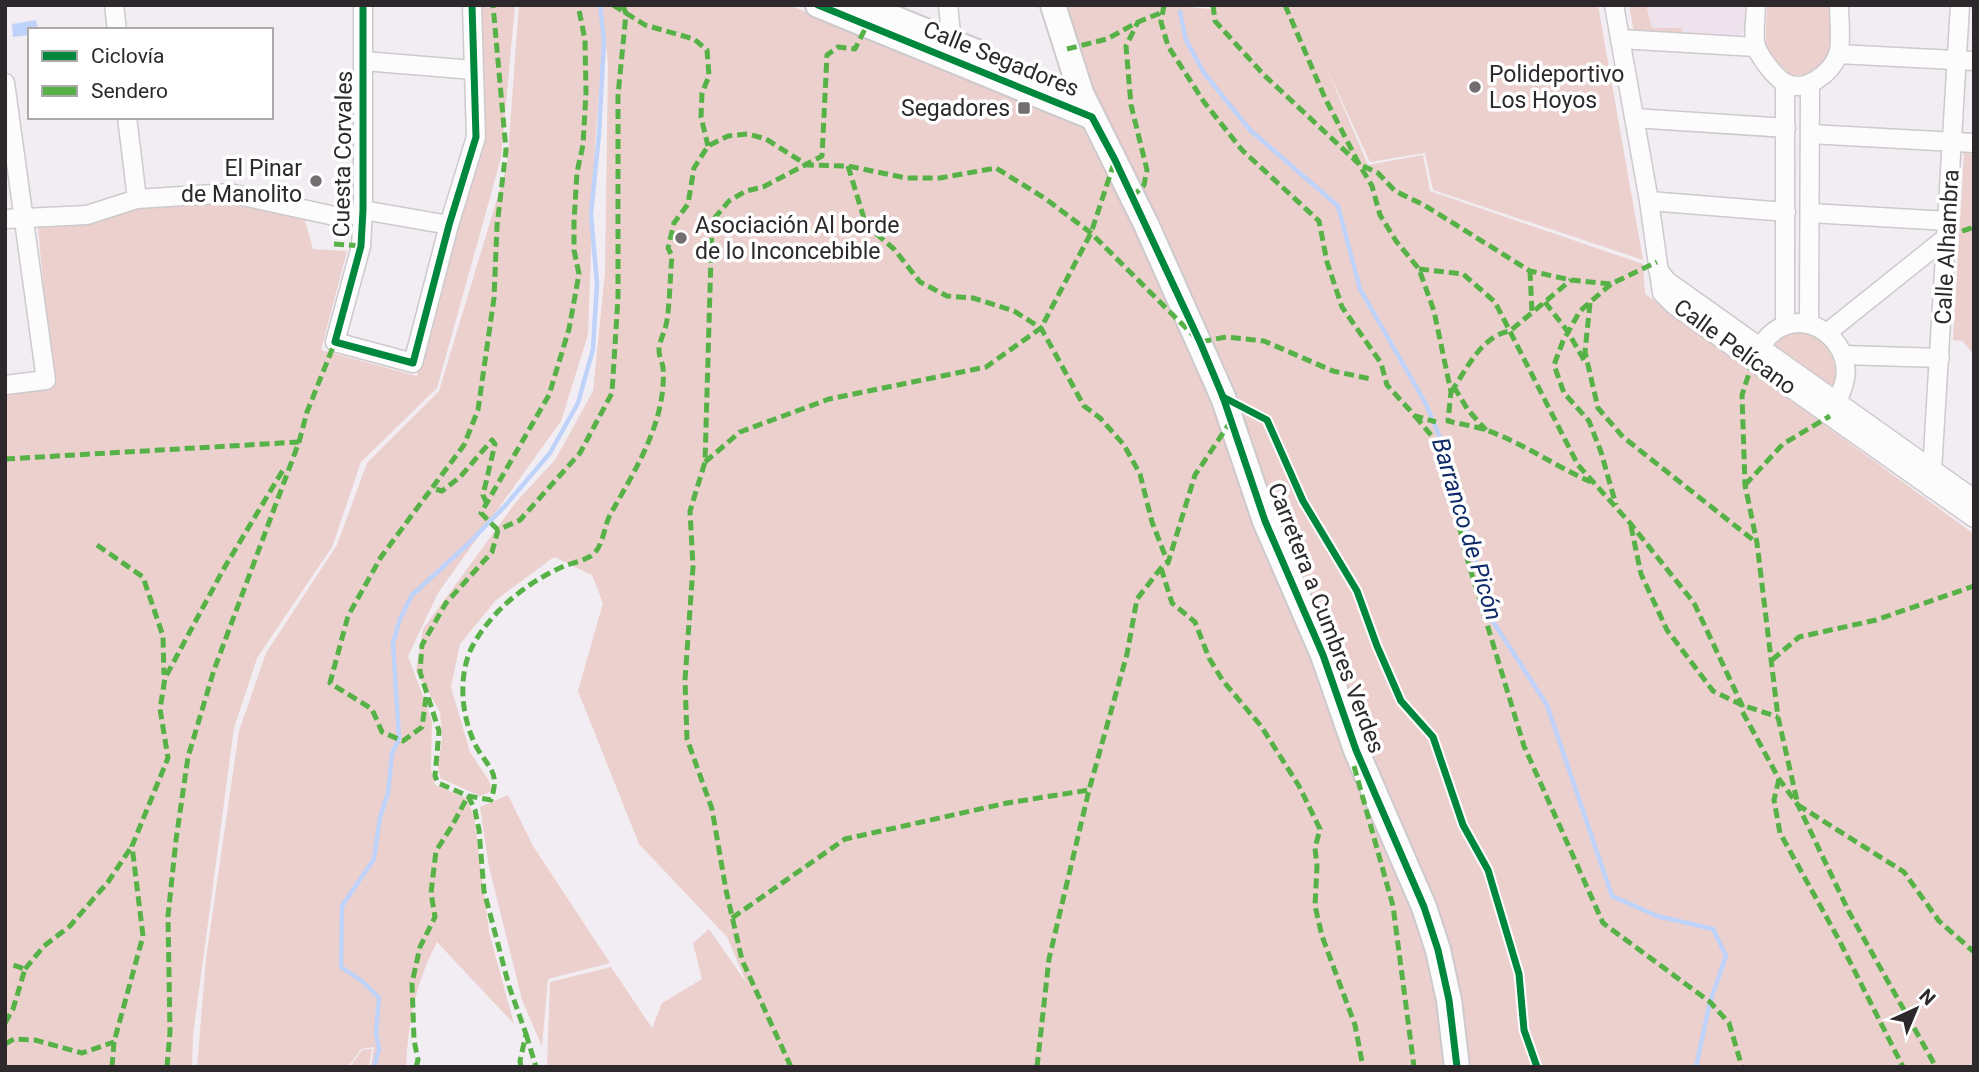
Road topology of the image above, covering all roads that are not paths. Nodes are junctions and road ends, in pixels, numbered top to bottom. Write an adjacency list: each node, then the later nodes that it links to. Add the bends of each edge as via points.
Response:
1 (114, 5): 12 (street)
2 (363, 5): 17 (street, Cuesta Corvales)
3 (472, 5): 19 (street)
4 (818, 5): 24 (street, Calle Segadores)
5 (948, 5): 14 (street)
6 (1053, 5): 23 (street, Carretera a Cumbres Verdes)
7 (1614, 5): 13 (street, Calle Pelícano)
8 (1756, 5): 15 (street)
9 (1839, 5): 16 (street)
10 (1960, 5): 18 (street, Calle Alhambra)
11 (864, 6): 14 (street, Calle Segadores)
12 (117, 28)
13 (1620, 39): 15 (street); 25 (street, Calle Pelícano)
14 (952, 42): 23 (street, Calle Segadores)
15 (1756, 47): 21 (street)
16 (1838, 54): 18 (street); 22 (street, via 1824,75)
17 (364, 61): 19 (street); 33 (street, Cuesta Corvales)
18 (1966, 61): 29 (street, Calle Alhambra)
19 (473, 70): 37 (street, via 476,137)
20 (5, 83): 36 (street)
21 (1785, 83): 22 (street); 27 (street)
22 (1810, 83): 28 (street)
23 (1081, 93): 24 (street, Carretera a Cumbres Verdes)
24 (1092, 117): 50 (street, Carretera a Cumbres Verdes, via 1200,342 1265,521 1424,907 1449,1000)
25 (1634, 118): 27 (street); 32 (street, Calle Pelícano)
26 (127, 119): 31 (street)
27 (1787, 128): 34 (street)
28 (1810, 134): 29 (street); 35 (street)
29 (1953, 142): 30 (street); 38 (street, Calle Alhambra)
30 (1974, 143)
31 (137, 199): 33 (street, via 229,193 344,218); 36 (street, via 87,215)
32 (1649, 201): 34 (street); 42 (street, Calle Pelícano, via 1662,293 1674,305)
33 (363, 210): 37 (street); 37 (street, Cuesta Corvales, via 361,246 335,342 413,363)
34 (1786, 212): 40 (street)
35 (1810, 213): 38 (street); 39 (street)
36 (14, 218): 45 (street, via 46,380)
37 (449, 225)
38 (1948, 229): 41 (street); 44 (street, Calle Alhambra)
39 (1809, 324): 40 (street); 41 (street)
40 (1785, 325): 42 (street, via 1772,333)
41 (1828, 332): 43 (street)
42 (1756, 354): 46 (street, Calle Pelícano)
43 (1844, 355): 44 (street); 46 (street, via 1846,378)
44 (1941, 358): 47 (street, Calle Alhambra)
45 (5, 385)
46 (1834, 409): 47 (street, Calle Pelícano)
47 (1932, 479): 48 (street, Calle Pelícano); 49 (street, Calle Pelícano)
48 (1974, 499)
49 (1974, 518)
50 (1457, 1067)

